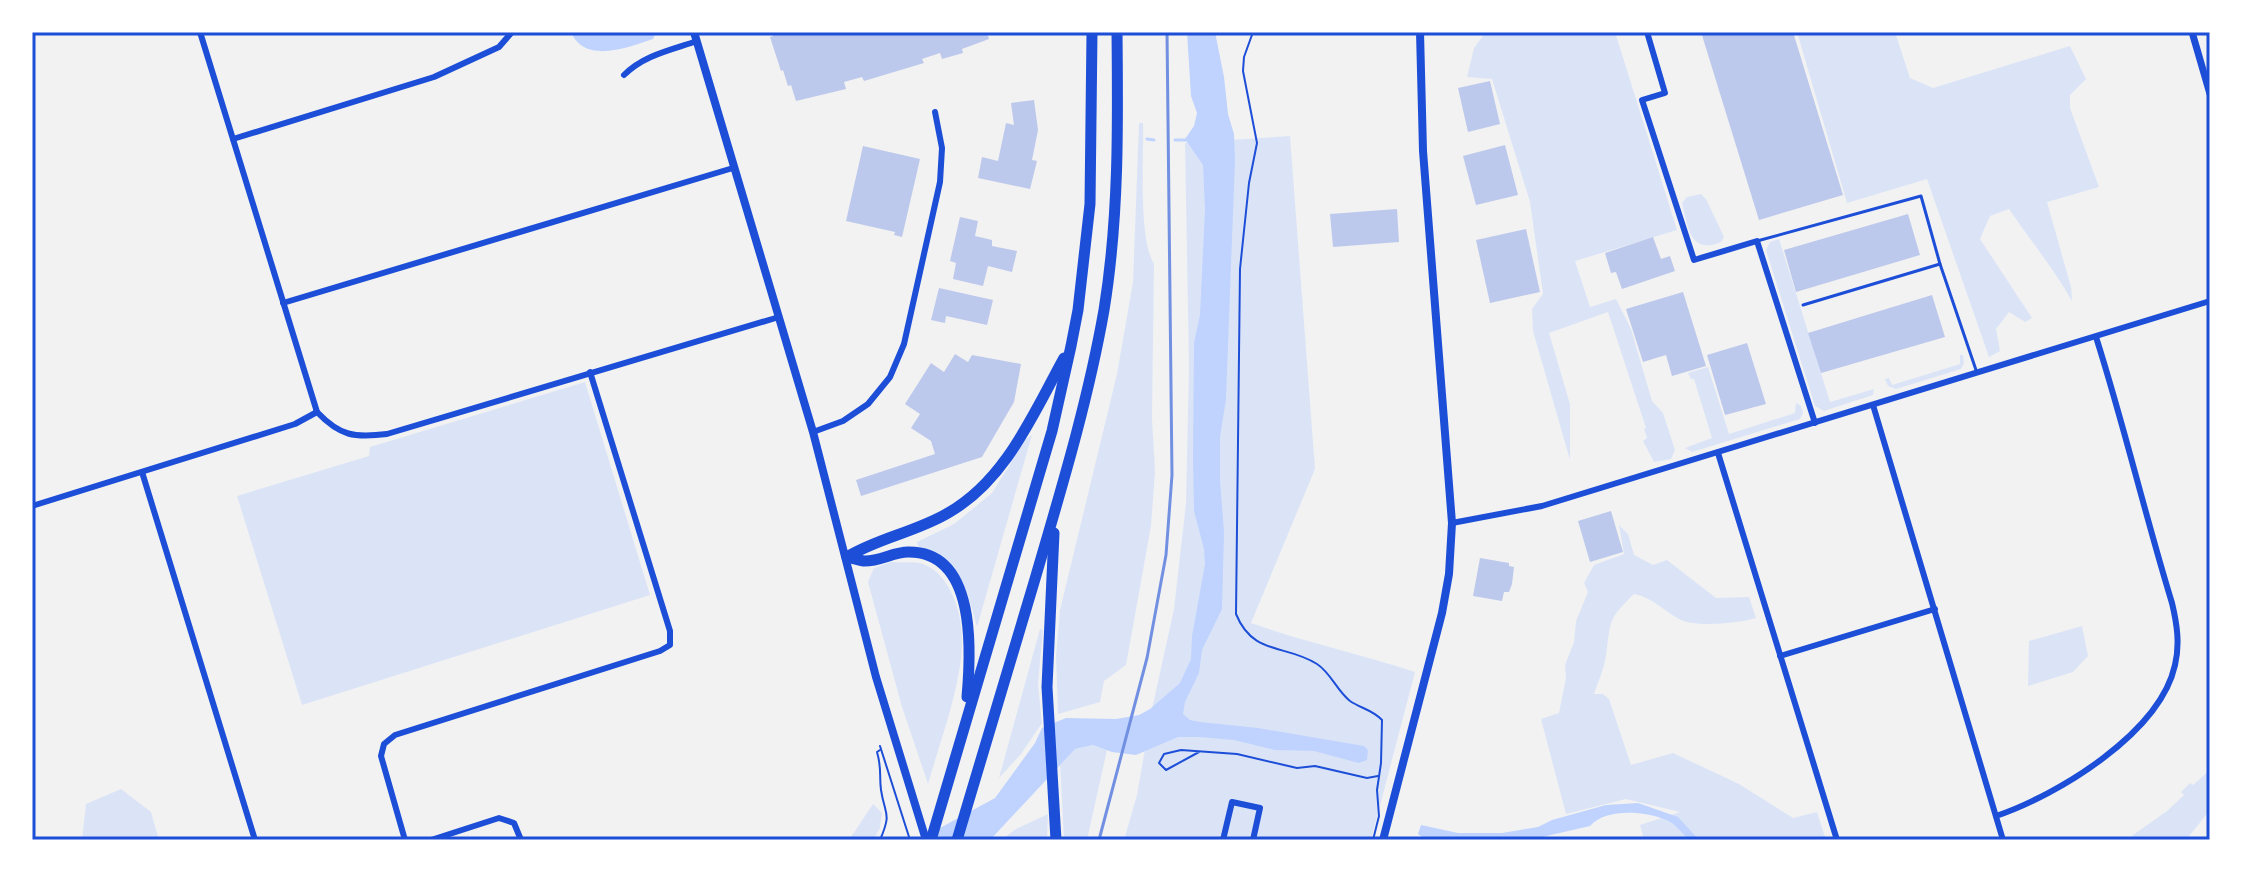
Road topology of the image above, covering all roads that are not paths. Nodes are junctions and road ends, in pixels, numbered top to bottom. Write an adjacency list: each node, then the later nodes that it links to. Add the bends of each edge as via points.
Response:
1 (200, 32): 12 (street)
2 (512, 32): 12 (street, via 499,47 434,77)
3 (1092, 32): 21 (highway, via 1090,204)
4 (1117, 32): 31 (highway, via 1118,153 1108,278 1084,404)
5 (1420, 32): 32 (main road, via 1423,151)
6 (1647, 32): 14 (street, via 1665,93 1642,100 1694,260)
7 (2192, 32): 10 (street)
8 (696, 36): 9 (street, via 646,58); 13 (main road)
9 (624, 75)
10 (2210, 94)
11 (935, 112): 27 (street, via 942,148 940,182 902,350 890,377 868,404)
12 (233, 139): 17 (street)
13 (733, 168): 17 (street); 19 (main road)
14 (1757, 241): 15 (lane, via 1921,196); 26 (street)
15 (1940, 264): 18 (lane); 23 (lane)
16 (2210, 301): 20 (street)
17 (283, 303): 25 (street)
18 (1803, 305)
19 (779, 317): 22 (street); 27 (main road)
20 (2096, 337): 23 (street); 37 (street, via 2175,614 2175,667 2159,703 2107,753 2061,788)
21 (1071, 346): 33 (highway, via 1005,462 983,487 950,512); 36 (highway, via 1052,431)
22 (590, 372): 25 (street, via 387,434 351,436); 39 (street, via 670,645 395,735 384,744 381,756)
23 (1977, 374): 24 (street)
24 (1873, 405): 26 (street); 34 (street)
25 (317, 412): 29 (street, via 295,424)
26 (1815, 423): 28 (street)
27 (813, 432): 33 (main road)
28 (1718, 453): 32 (street, via 1542,506); 35 (street)
29 (142, 472): 30 (street); 38 (street)
30 (32, 506)
31 (1055, 512): 43 (highway); 44 (highway, via 1047,664)
32 (1452, 523): 47 (main road, via 1442,613)
33 (847, 557): 36 (highway, via 867,561 921,553 952,576 970,630); 42 (main road, via 876,677)
34 (1935, 609): 35 (street); 37 (street)
35 (1780, 656): 48 (street)
36 (965, 719): 42 (highway)
37 (1996, 816): 49 (street)
38 (255, 840)
39 (405, 840)
40 (431, 840): 41 (street, via 499,818 514,823)
41 (521, 840)
42 (928, 840)
43 (957, 840)
44 (1056, 840)
45 (1223, 840): 46 (street, via 1232,802 1260,808)
46 (1253, 840)
47 (1383, 840)
48 (1837, 840)
49 (2003, 840)

